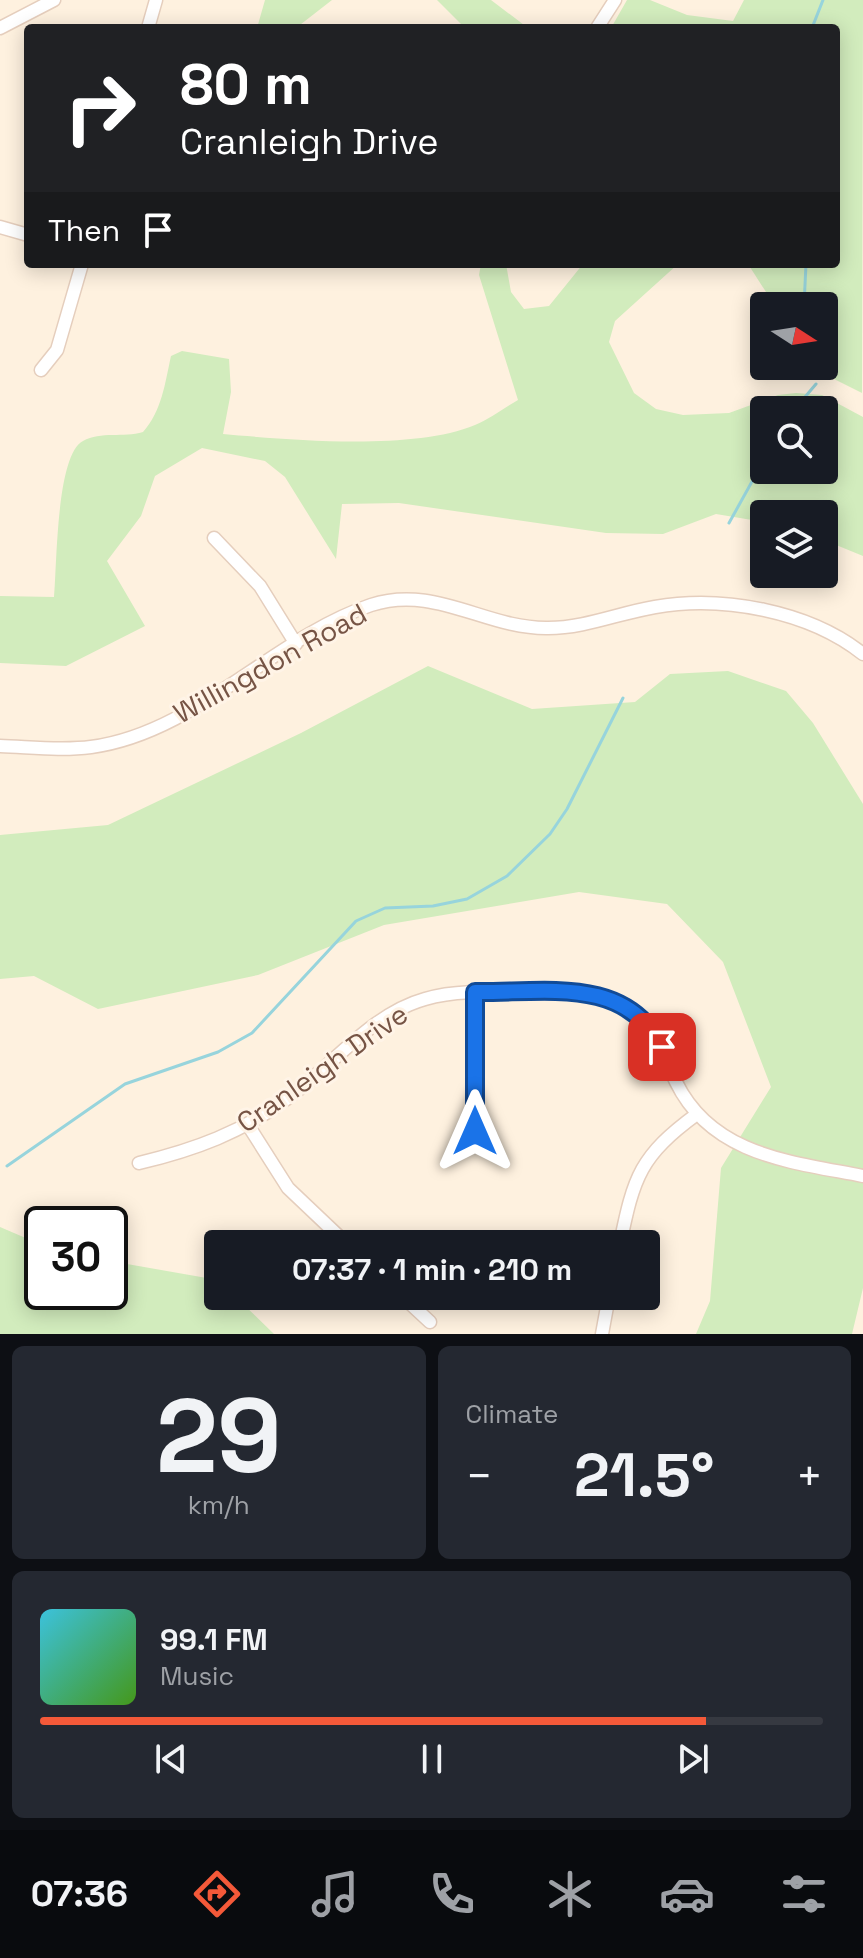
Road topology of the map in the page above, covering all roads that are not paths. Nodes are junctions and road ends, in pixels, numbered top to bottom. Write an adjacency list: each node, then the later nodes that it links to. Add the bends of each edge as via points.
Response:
1 (54, 0): 6 (street)
2 (156, 0): 4 (street)
3 (615, 0): 5 (street)
4 (149, 24)
5 (600, 24)
6 (0, 28)
7 (0, 227): 8 (street)
8 (24, 234)
9 (81, 268): 10 (street, via 57,350)
10 (41, 370)
11 (214, 538): 12 (street, via 260,586)
12 (296, 644): 13 (street, Willingdon Road, via 351,613 410,599 547,628 657,606 735,607 807,622); 14 (street, Willingdon Road, via 190,708 119,741 77,749)
13 (863, 654)
14 (0, 746)
15 (475, 992): 16 (street, Cranleigh Drive, via 597,995 620,1002 649,1025); 17 (street, Cranleigh Drive, via 423,999 396,1012); 18 (street)
16 (697, 1114): 20 (street, Cranleigh Drive, via 731,1142 756,1153); 22 (street, via 642,1166)
17 (248, 1125): 19 (street, Cranleigh Drive, via 177,1154); 21 (street, via 288,1188)
18 (475, 1131)
19 (139, 1163)
20 (863, 1176)
21 (332, 1230)
22 (623, 1230)
23 (417, 1310): 25 (street)
24 (606, 1310): 26 (street)
25 (430, 1322)
26 (602, 1334)

